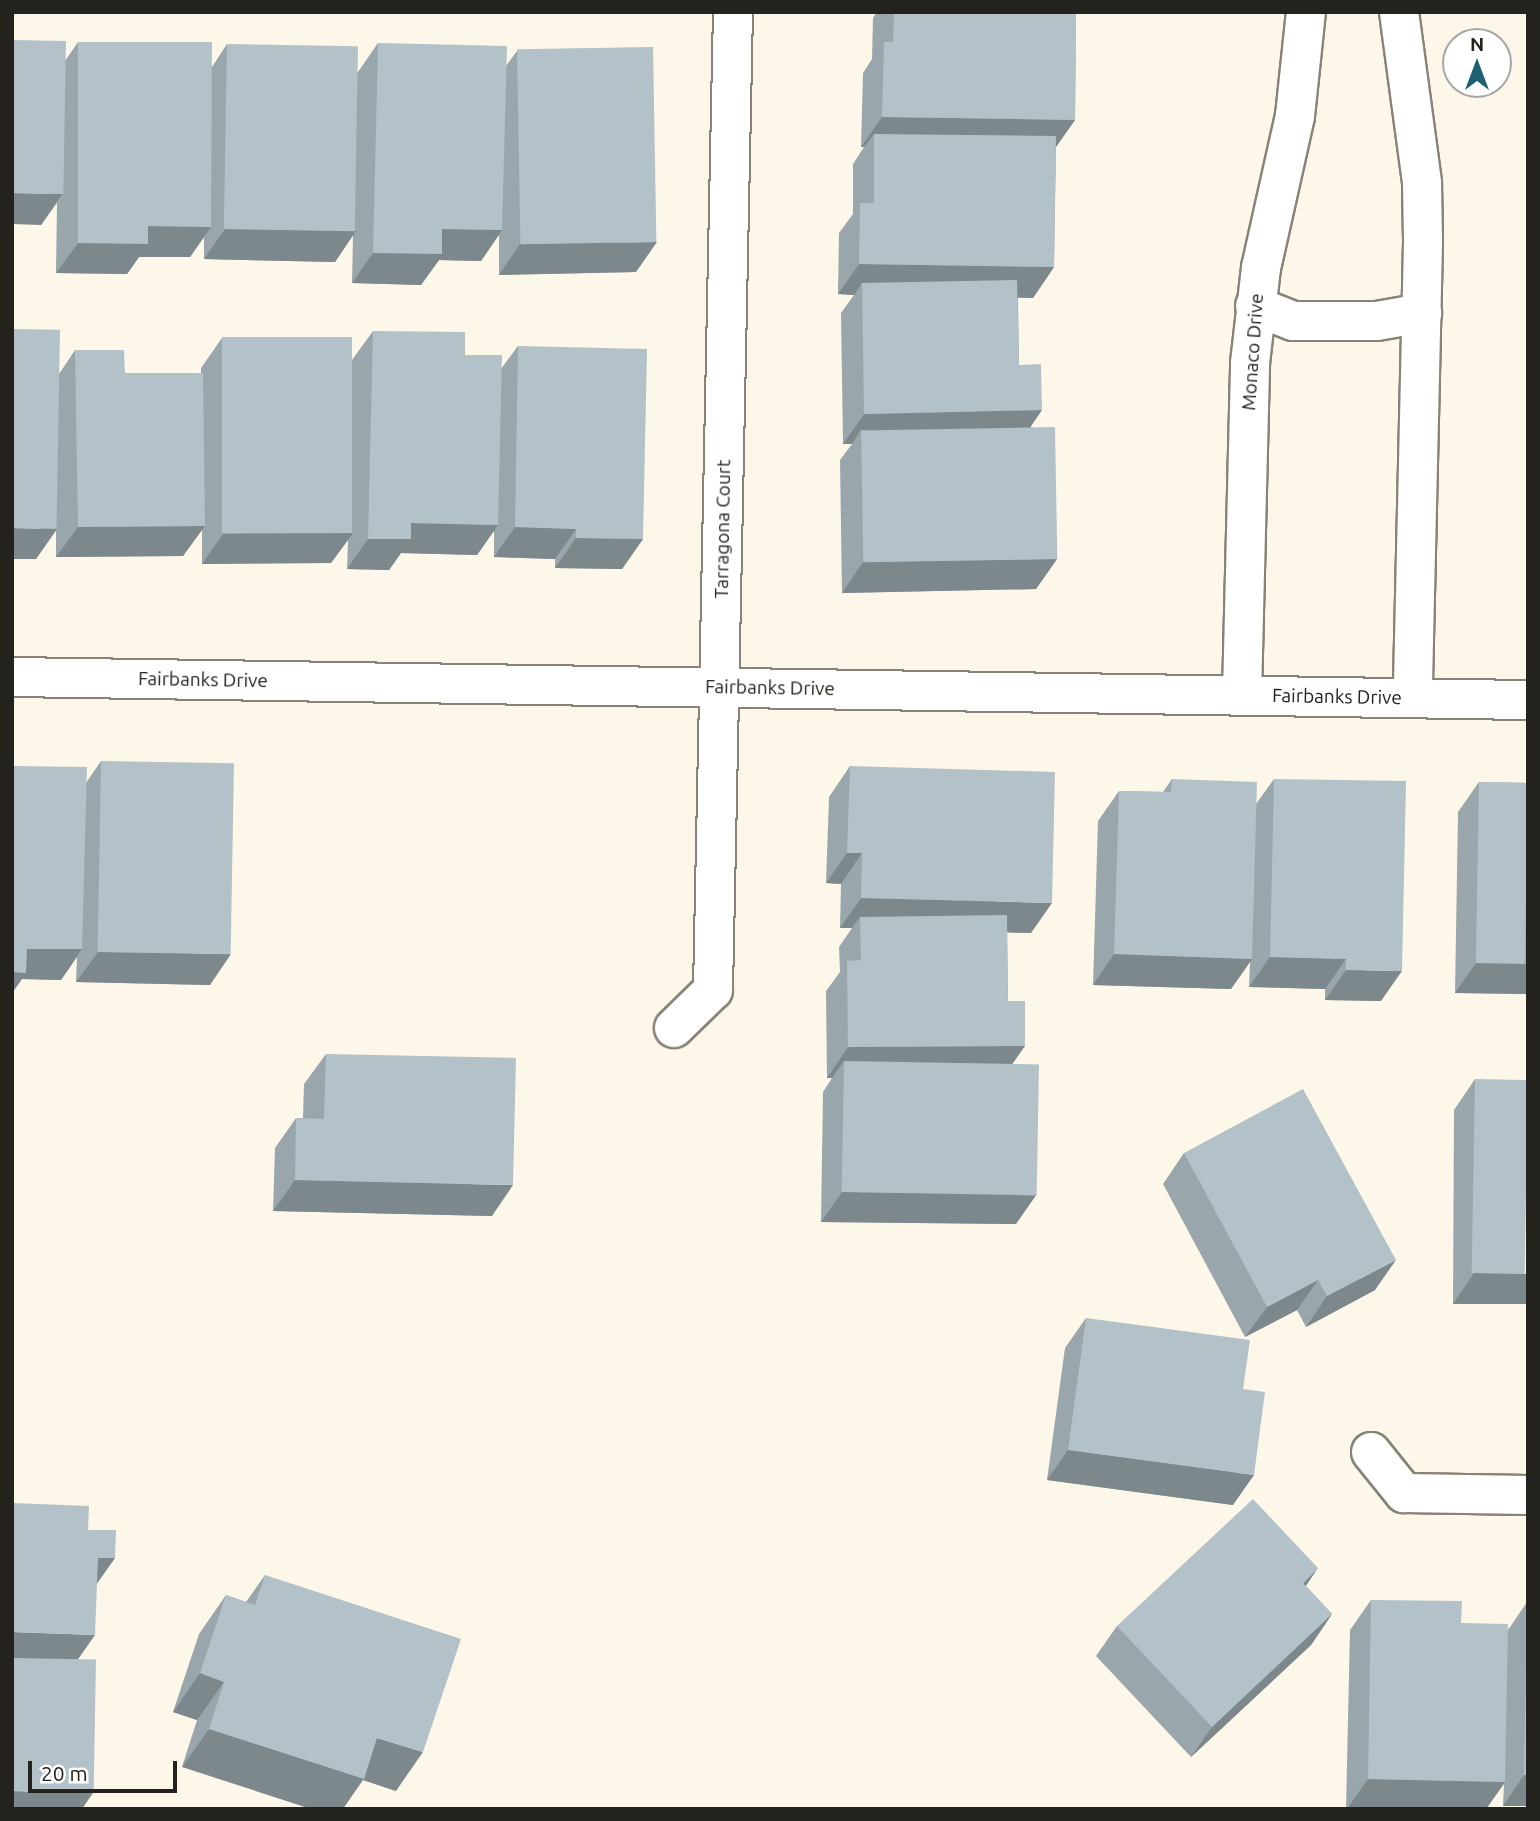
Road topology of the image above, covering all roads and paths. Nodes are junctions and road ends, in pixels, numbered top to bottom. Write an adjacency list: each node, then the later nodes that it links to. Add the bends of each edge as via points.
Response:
1 (733, 12): 7 (street, Tarragona Court)
2 (1306, 12): 4 (street, Monaco Drive, via 1294,116)
3 (1399, 12): 5 (street, via 1422,183)
4 (1255, 306): 5 (street, via 1293,321 1377,321); 8 (street, Monaco Drive)
5 (1422, 313): 9 (street)
6 (12, 677): 7 (street, Fairbanks Drive)
7 (720, 687): 8 (street, Fairbanks Drive); 11 (street, Tarragona Court, via 713,990)
8 (1242, 695): 9 (street, Fairbanks Drive)
9 (1413, 698): 10 (street, Fairbanks Drive)
10 (1528, 700)
11 (674, 1028)
12 (1371, 1452): 13 (street, via 1404,1493)
13 (1528, 1495)

